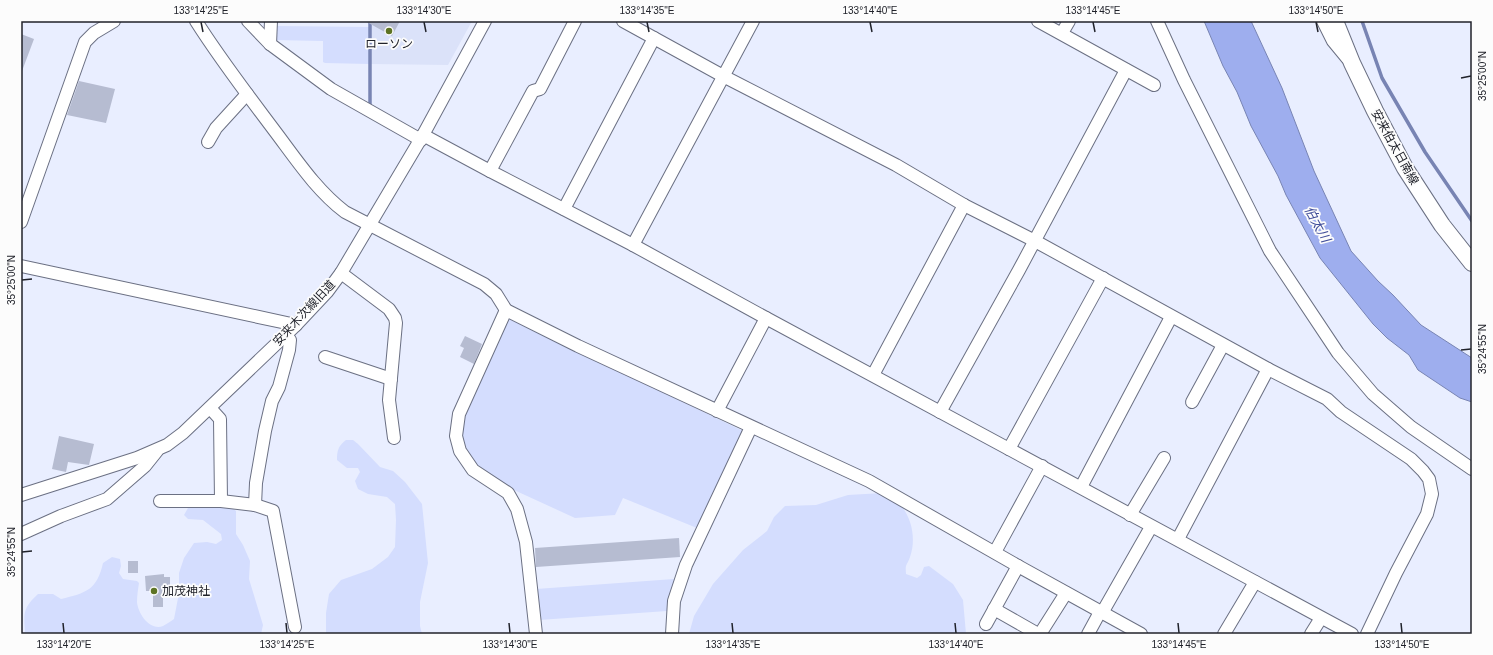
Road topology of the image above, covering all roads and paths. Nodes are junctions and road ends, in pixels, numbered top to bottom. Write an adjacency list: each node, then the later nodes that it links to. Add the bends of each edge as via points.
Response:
1 (114, 21): 27 (street, via 94,33 85,42)
2 (196, 21): 21 (street, via 217,55)
3 (248, 21): 16 (street)
4 (271, 21): 16 (street)
5 (485, 21): 22 (street, 安来木次線旧道)
6 (575, 21): 24 (street, via 540,89 533,91)
7 (623, 21): 15 (street)
8 (753, 21): 19 (street)
9 (1038, 21): 14 (street)
10 (1069, 21): 14 (street)
11 (1157, 21): 55 (street, via 1270,251 1338,353 1373,394 1412,427)
12 (1323, 21): 17 (street, via 1333,42)
13 (1335, 21): 17 (main road, 安来伯太日南線)
14 (1062, 34): 18 (street)
15 (654, 38): 19 (street); 26 (street)
16 (270, 44): 22 (street, via 331,89)
17 (1352, 63): 31 (main road, 安来伯太日南線, via 1405,168 1442,225)
18 (1126, 70): 20 (street); 29 (street)
19 (723, 76): 25 (street, via 896,165); 30 (street)
20 (1154, 85)
21 (247, 94): 23 (street, via 216,128); 28 (street, via 330,201)
22 (422, 137): 24 (street); 28 (street, 安来木次線旧道)
23 (208, 142)
24 (490, 171): 26 (street)
25 (964, 205): 29 (street); 43 (street)
26 (564, 209): 30 (street)
27 (21, 222)
28 (370, 226): 33 (street, 安来木次線旧道); 35 (street, via 484,284 496,294)
29 (1035, 240): 34 (street); 48 (street)
30 (633, 245): 37 (street)
31 (1472, 263)
32 (21, 266): 38 (street)
33 (341, 273): 38 (street, 安来木次線旧道); 44 (street, via 389,309 395,318)
34 (1103, 278): 36 (street); 52 (street)
35 (506, 310): 47 (street); 74 (street, via 459,414 456,436 460,451 473,470 508,494 517,509 526,542)
36 (1171, 317): 40 (street); 56 (street)
37 (766, 318): 43 (street); 47 (street)
38 (296, 326): 39 (street, 安来木次線旧道)
39 (286, 335): 46 (street, 安来木次線旧道); 60 (street, via 290,340 289,350 265,431)
40 (1223, 345): 42 (street); 45 (street)
41 (325, 358): 44 (street)
42 (1268, 369): 64 (street); 82 (street, via 1327,399 1419,466 1432,489 1428,514)
43 (873, 375): 48 (street)
44 (391, 379): 50 (street, via 389,400)
45 (1192, 402)
46 (210, 408): 51 (street, 安来木次線旧道, via 183,433); 59 (street, via 220,419)
47 (717, 410): 49 (street)
48 (940, 412): 52 (street)
49 (751, 427): 65 (street, via 869,480); 75 (street, via 691,552 674,601)
50 (394, 438)
51 (159, 448): 57 (street, 安来木次線旧道, via 137,458); 63 (street, via 145,466 108,499)
52 (1009, 448): 54 (street)
53 (1164, 458): 61 (street)
54 (1042, 466): 56 (street); 65 (street)
55 (1472, 469)
56 (1081, 487): 61 (street)
57 (21, 495)
58 (160, 501): 59 (street)
59 (221, 501): 60 (street)
60 (255, 505): 73 (street, via 273,511)
61 (1130, 515): 62 (street)
62 (1151, 527): 64 (street); 70 (street)
63 (21, 534)
64 (1178, 539): 67 (street)
65 (995, 552): 66 (street)
66 (1018, 566): 68 (street); 69 (street)
67 (1255, 582): 71 (street); 79 (street)
68 (1066, 593): 70 (street); 76 (street)
69 (994, 609): 72 (street); 76 (street)
70 (1101, 612): 77 (street); 78 (street)
71 (1321, 618): 80 (street); 81 (street)
72 (986, 624)
73 (295, 627)
74 (536, 634)
75 (672, 634)
76 (1039, 634)
77 (1088, 634)
78 (1139, 634)
79 (1224, 634)
80 (1311, 634)
81 (1352, 634)
82 (1367, 634)

